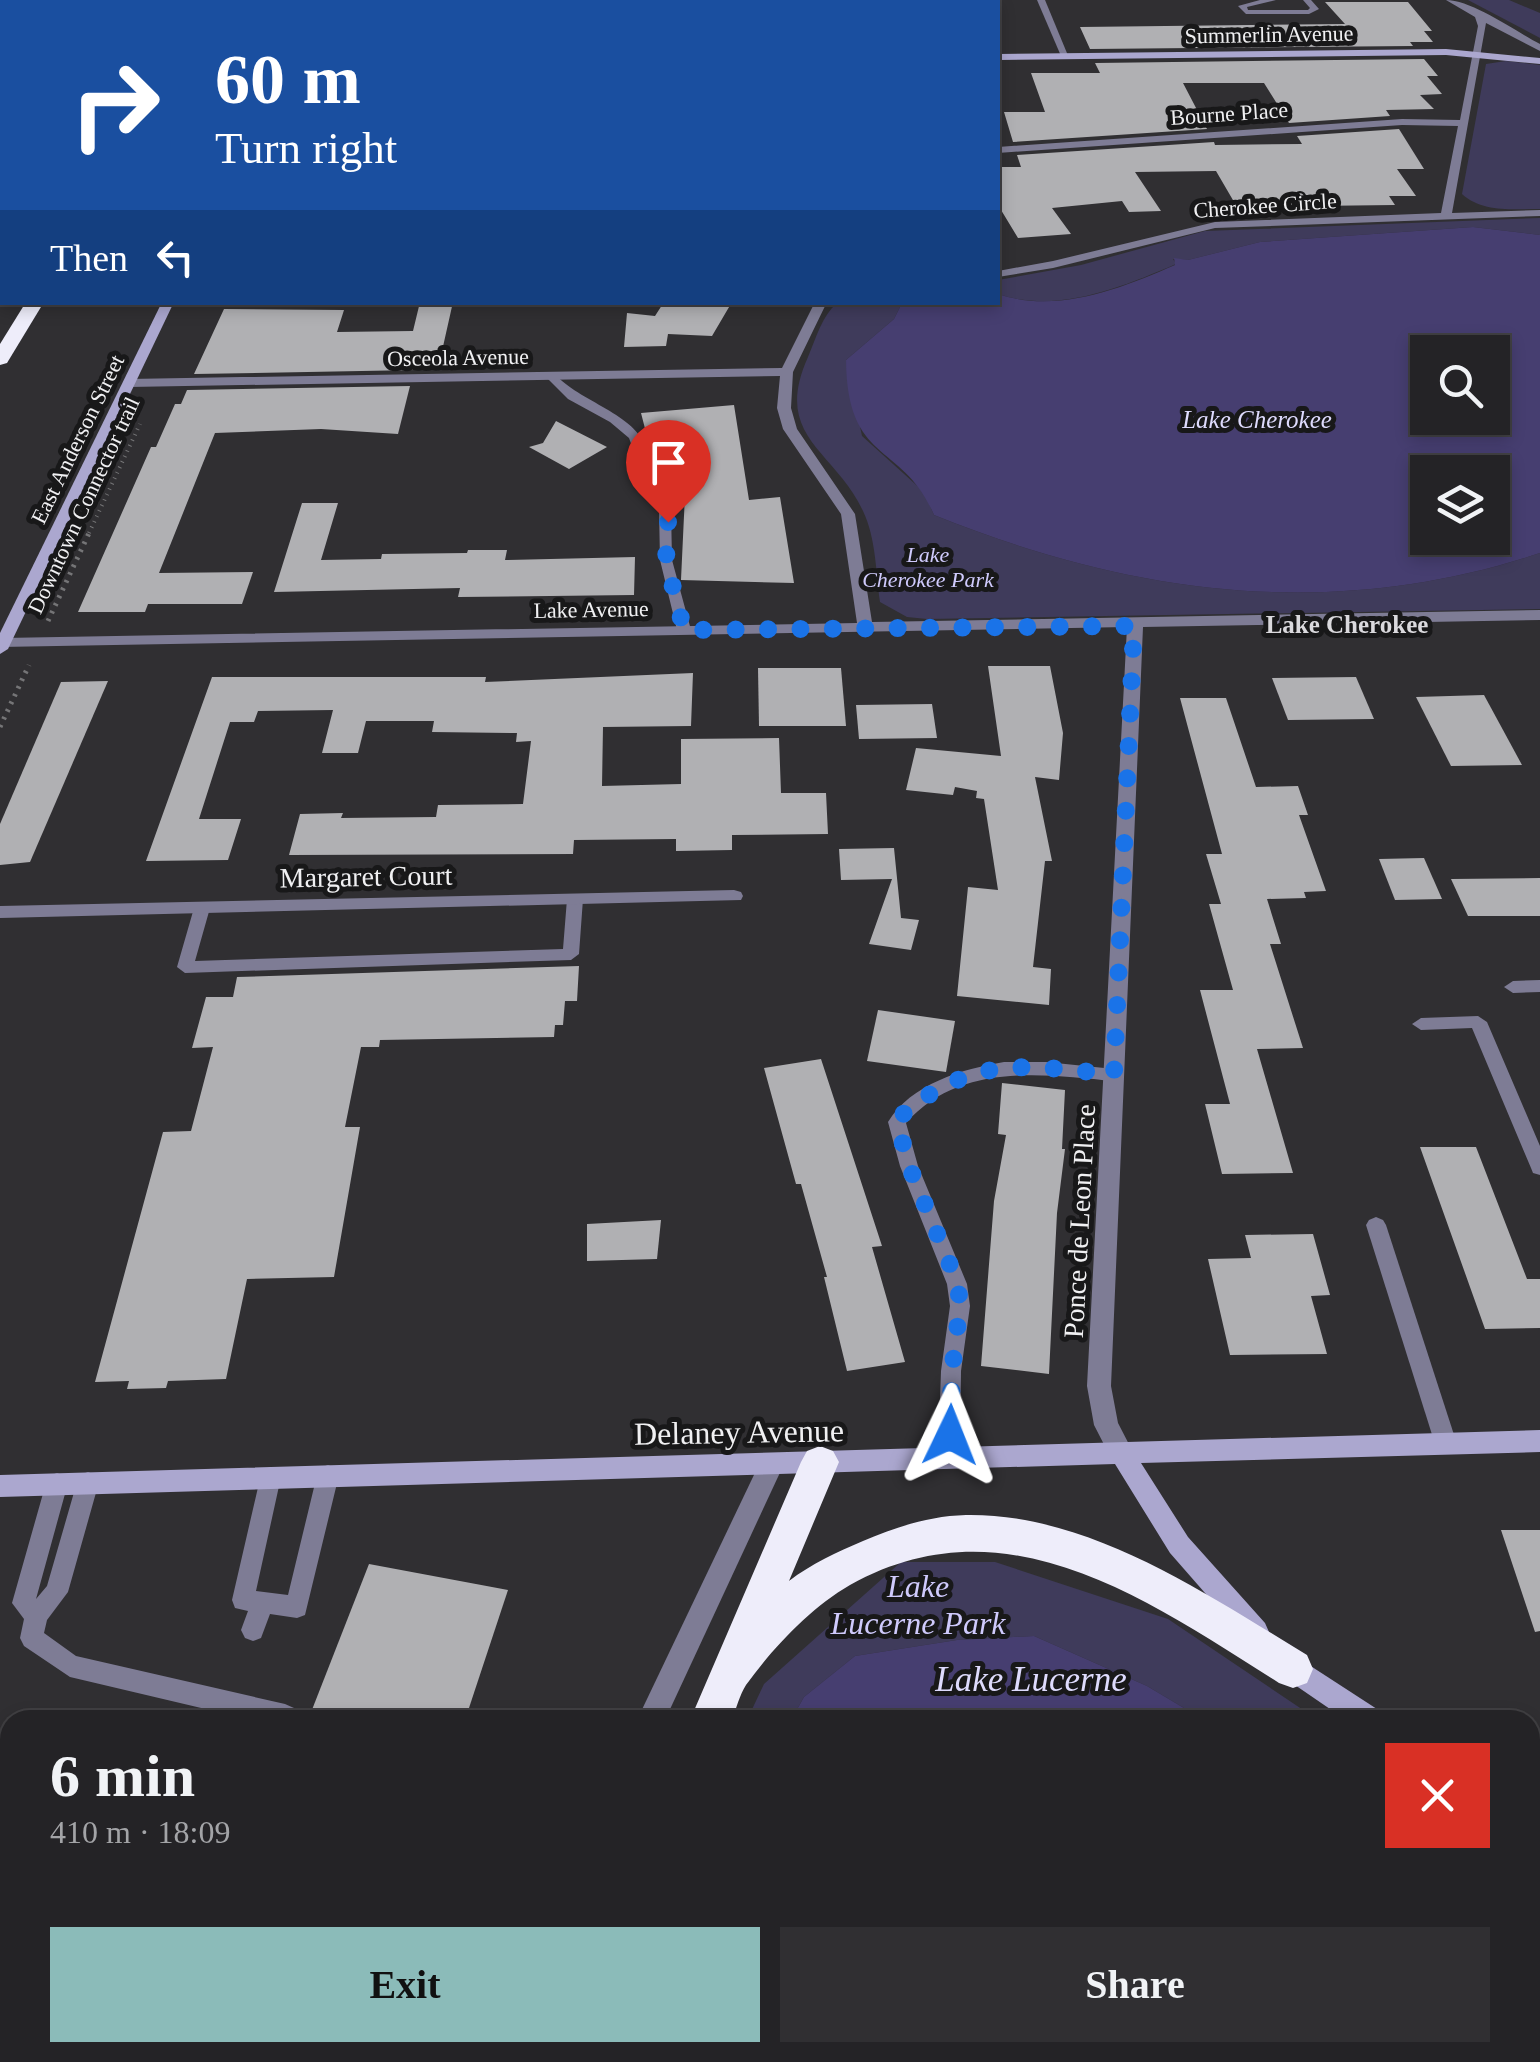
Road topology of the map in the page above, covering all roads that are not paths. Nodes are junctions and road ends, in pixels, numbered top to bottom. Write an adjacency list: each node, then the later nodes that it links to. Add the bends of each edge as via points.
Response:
1 (1041, 0): 8 (street)
2 (1272, 0): 3 (lane, via 1242,6 1256,14 1310,12 1315,9)
3 (1308, 0)
4 (1450, 0): 5 (street)
5 (1478, 12): 6 (street); 7 (street, via 1483,26)
6 (1540, 48)
7 (1476, 53): 8 (street, Summerlin Avenue); 10 (street, Summerlin Avenue); 11 (street)
8 (1066, 56): 9 (street, Summerlin Avenue)
9 (1000, 57)
10 (1540, 61)
11 (1462, 123): 12 (street, Bourne Place); 14 (street)
12 (1000, 150)
13 (1540, 213): 14 (street, Cherokee Circle)
14 (1446, 216): 15 (street, Cherokee Circle, via 1215,226)
15 (1000, 274)
16 (33, 305): 19 (highway)
17 (167, 305): 22 (street, East Anderson Street)
18 (819, 305): 20 (street)
19 (0, 360)
20 (787, 372): 21 (street, Osceola Avenue); 24 (street, via 790,428 852,530)
21 (552, 376): 22 (street, Osceola Avenue); 26 (lane, via 559,390 630,428 639,446 638,481 664,509 666,560)
22 (129, 382): 27 (street, East Anderson Street)
23 (1540, 615): 25 (street, Lake Avenue)
24 (865, 626): 25 (street, Lake Avenue); 26 (street, Lake Avenue)
25 (1134, 626): 35 (street, Ponce de Leon Place)
26 (684, 630): 27 (street, Lake Avenue)
27 (1, 646)
28 (734, 896): 29 (street, Margaret Court)
29 (576, 899): 30 (street, Margaret Court); 30 (lane, via 571,954 186,966)
30 (202, 908): 31 (street, Margaret Court)
31 (0, 912)
32 (1540, 986): 33 (lane)
33 (1513, 987)
34 (1421, 1024): 36 (lane, via 1478,1022)
35 (1114, 1074): 40 (street, Ponce de Leon Place, via 1099,1386 1106,1425); 41 (lane, via 990,1067 908,1107 897,1122 958,1284)
36 (1540, 1168)
37 (1376, 1225): 39 (lane)
38 (1540, 1442): 39 (street, Delaney Avenue)
39 (1446, 1444): 40 (street, Delaney Avenue)
40 (1122, 1454): 41 (street, Delaney Avenue); 53 (street, via 1179,1546)
41 (948, 1459): 42 (street, Delaney Avenue)
42 (820, 1462): 43 (street, Delaney Avenue); 52 (highway)
43 (772, 1464): 44 (street, Delaney Avenue); 55 (street)
44 (328, 1475): 45 (street, Delaney Avenue); 49 (lane, via 297,1606)
45 (270, 1476): 46 (street, Delaney Avenue); 49 (lane, via 243,1600)
46 (88, 1482): 47 (street, Delaney Avenue); 50 (lane, via 57,1592)
47 (57, 1483): 48 (street, Delaney Avenue); 50 (lane, via 23,1602)
48 (0, 1486)
49 (263, 1603): 51 (lane)
50 (36, 1616): 54 (lane, via 32,1638 70,1666)
51 (252, 1630)
52 (737, 1667): 53 (highway, via 805,1592 875,1550 950,1530 1008,1533 1075,1551 1177,1599); 56 (highway)
53 (1292, 1669): 57 (street)
54 (259, 1710)
55 (656, 1710)
56 (717, 1710)
57 (1355, 1710)

